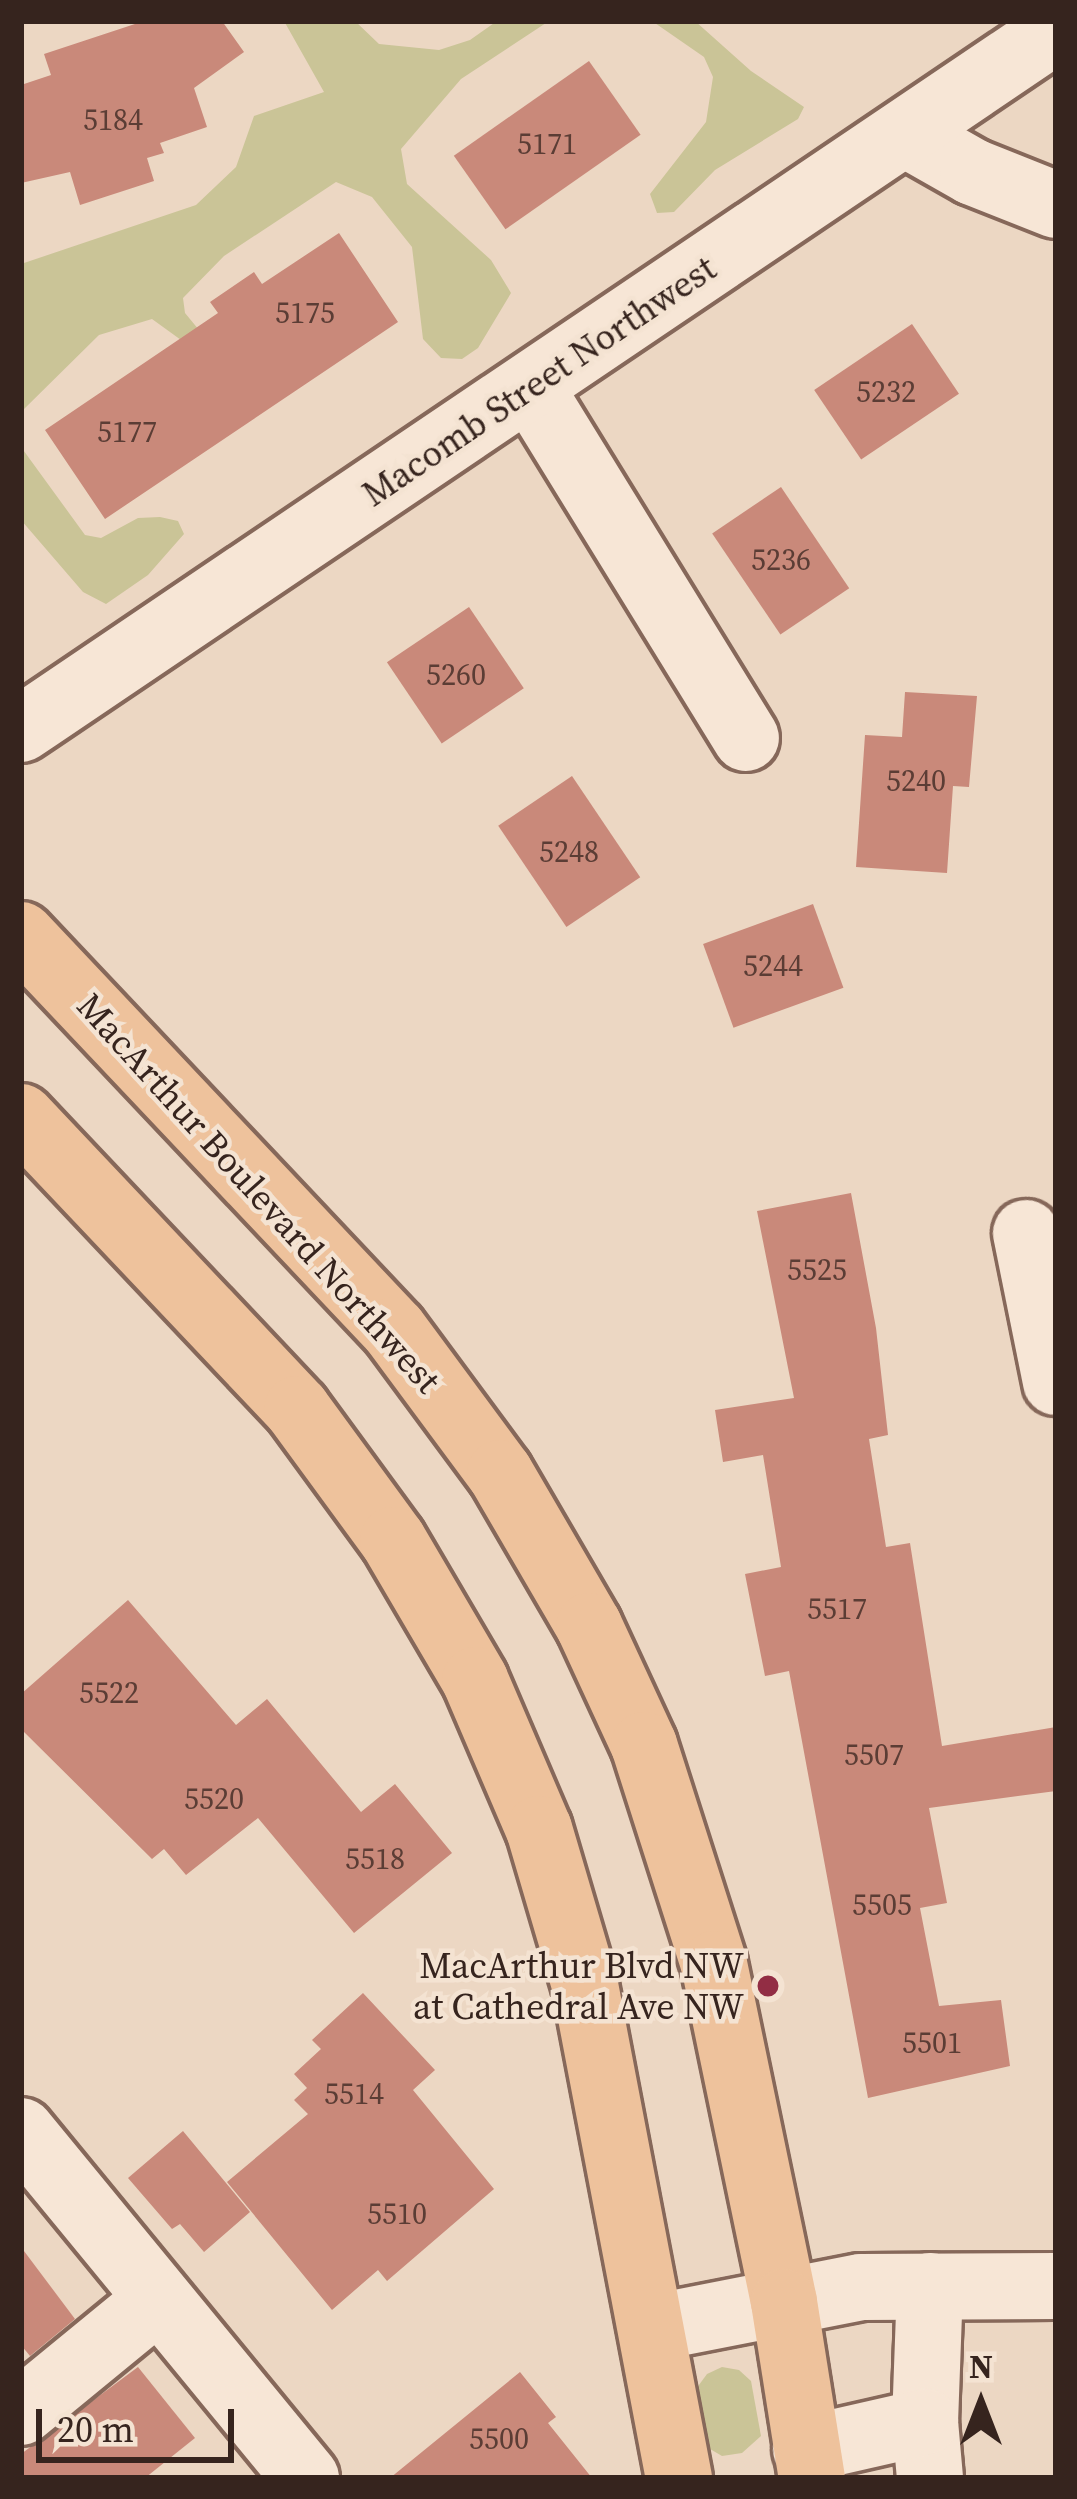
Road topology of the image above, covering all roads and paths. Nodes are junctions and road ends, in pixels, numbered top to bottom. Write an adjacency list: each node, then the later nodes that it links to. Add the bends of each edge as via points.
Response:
1 (1056, 30): 2 (street, Macomb Street Northwest)
2 (905, 134): 3 (street); 4 (street, Macomb Street Northwest)
3 (1056, 205)
4 (530, 387): 5 (street, Macomb Street Northwest); 6 (street)
5 (21, 729)
6 (746, 738)
7 (21, 935): 15 (main road, MacArthur Boulevard Northwest, via 394,1330 500,1473 560,1574 644,1744 680,1846 714,1964)
8 (21, 1117): 16 (main road, via 297,1409 403,1555 475,1680 539,1829 572,1932)
9 (1026, 1233): 10 (street)
10 (1056, 1382)
11 (21, 2131): 14 (street)
12 (929, 2286): 13 (street); 15 (street); 18 (street)
13 (1056, 2286)
14 (156, 2300): 17 (street); 20 (street)
15 (784, 2302): 16 (street); 19 (main road, MacArthur Boulevard Northwest)
16 (652, 2328): 21 (main road)
17 (21, 2412)
18 (927, 2450): 19 (street)
19 (809, 2463)
20 (306, 2478)
21 (679, 2478)

